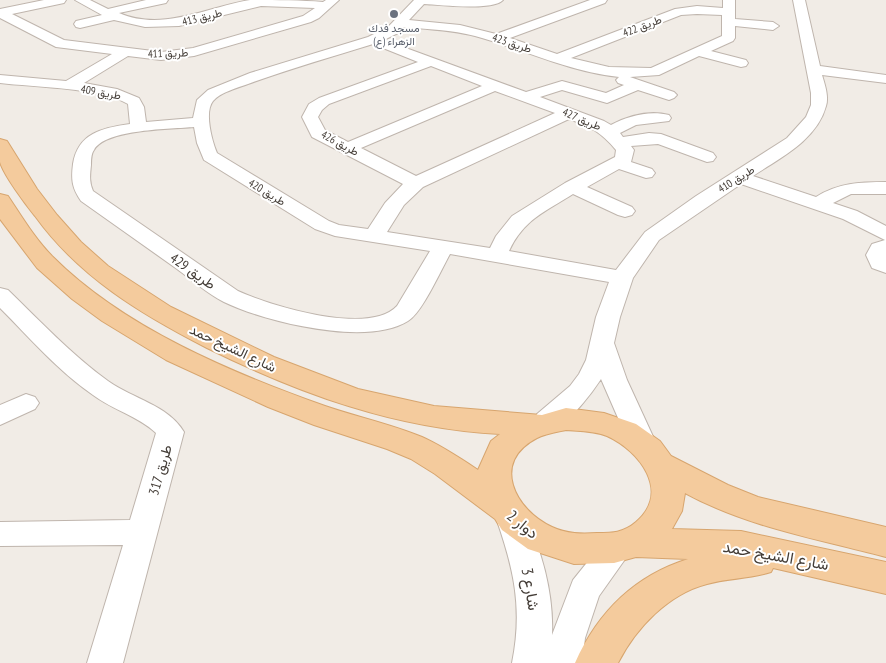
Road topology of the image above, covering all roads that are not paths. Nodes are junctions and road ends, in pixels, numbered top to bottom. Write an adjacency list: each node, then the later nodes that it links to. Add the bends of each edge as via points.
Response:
1 (60, 0): 10 (street)
2 (81, 0): 11 (street, طريق 413)
3 (162, 0): 11 (street)
4 (421, 0): 5 (street, via 470,3); 13 (street, طريق 420)
5 (497, 0)
6 (601, 0): 17 (street)
7 (799, 0): 25 (street, طريق 410)
8 (329, 3): 11 (street, طريق 413, via 260,2 176,24 132,21); 19 (street, طريق 411, via 307,19 194,52 161,56)
9 (728, 11): 15 (street, طريق 422); 20 (street, طريق 423, via 733,39); 21 (street, طريق 422, via 679,12)
10 (1, 13): 12 (street, طريق 411)
11 (112, 14): 14 (street)
12 (19, 23): 16 (street); 19 (street, طريق 411, via 62,44)
13 (401, 23): 17 (street, طريق 423, via 456,28); 18 (street, طريق 420)
14 (80, 24)
15 (773, 26)
16 (0, 28)
17 (497, 38): 21 (street, طريق 423)
18 (373, 40): 22 (street, طريق 427); 37 (street, طريق 420, via 223,88 205,100)
19 (125, 52): 31 (street, طريق 409)
20 (699, 52): 23 (street); 24 (street, طريق 423)
21 (559, 58): 27 (street, طريق 423)
22 (430, 62): 32 (street, طريق 427); 41 (street, طريق 426, via 338,94 315,107 310,117 318,133)
23 (741, 63)
24 (667, 66): 26 (street); 27 (street, طريق 423, via 654,72)
25 (815, 70): 28 (street); 45 (street, طريق 410, via 820,93 813,119 793,142)
26 (686, 71)
27 (621, 72): 30 (street, via 622,79)
28 (886, 79)
29 (0, 80): 31 (street, طريق 409)
30 (637, 85): 33 (street); 34 (street, via 607,98 562,85)
31 (69, 86): 38 (street, طريق 409, via 130,98 136,105)
32 (494, 86): 34 (street, طريق 427); 41 (street)
33 (669, 95)
34 (526, 97): 35 (street, طريق 427)
35 (568, 113): 39 (street, طريق 427, via 598,124); 46 (street)
36 (664, 118): 39 (street, via 638,119)
37 (201, 122): 38 (street, طريق 429); 52 (street, طريق 420, via 207,150 215,161 322,225)
38 (138, 128): 54 (street, طريق 429, via 105,134 87,146 80,184 83,190 88,197 242,303 297,318 351,326 390,322 406,312)
39 (615, 137): 42 (street, via 661,139); 43 (street, via 625,150 623,160)
40 (0, 145): 62 (main road, شارع الشيخ حمد, via 44,214 86,260 178,323 256,361 339,394 388,408 435,417)
41 (347, 148): 46 (street, طريق 426)
42 (707, 157)
43 (618, 163): 44 (street); 47 (street)
44 (646, 173)
45 (739, 177): 50 (street); 57 (street, طريق 410, via 652,236)
46 (416, 184): 52 (street, via 394,203)
47 (572, 187): 51 (street); 55 (street, via 519,220)
48 (886, 188): 50 (street, via 847,188)
49 (0, 201): 64 (main road, شارع الشيخ حمد, via 52,269 127,324 228,380 410,446 451,468)
50 (818, 204): 53 (street, via 858,218)
51 (625, 211)
52 (374, 237): 54 (street, طريق 420)
53 (884, 239): 56 (street, via 876,255)
54 (443, 247): 55 (street, طريق 420)
55 (497, 255): 57 (street, طريق 420)
56 (886, 267)
57 (622, 278): 59 (street, طريق 410, via 608,317)
58 (0, 295): 65 (street, طريق 317, via 94,384 168,426 169,438)
59 (603, 344): 62 (street, طريق 410, via 594,368 579,392); 63 (street, طريق 410, via 617,387)
60 (26, 403): 61 (street)
61 (0, 416)
62 (541, 423): 63 (main road, دوار 2, via 566,419 606,424 625,432); 64 (main road, دوار 2, via 519,432 497,458 493,474 495,491)
63 (652, 454): 67 (main road, via 716,494 752,509); 68 (main road, دوار 2, via 668,482 663,516 651,531)
64 (507, 513): 68 (main road, دوار 2, via 527,531 562,547 594,551); 72 (street, شارع 3, via 523,550 536,610)
65 (142, 532): 66 (street); 71 (street, طريق 317)
66 (0, 534)
67 (886, 542)
68 (625, 545): 69 (main road, شارع الشيخ حمد, via 741,546); 73 (street, via 584,590 568,638)
69 (809, 560): 70 (main road, شارع الشيخ حمد); 74 (main road, via 726,562 662,586 631,610 604,645)
70 (886, 578)
71 (104, 663)
72 (530, 663)
73 (564, 663)
74 (596, 663)

